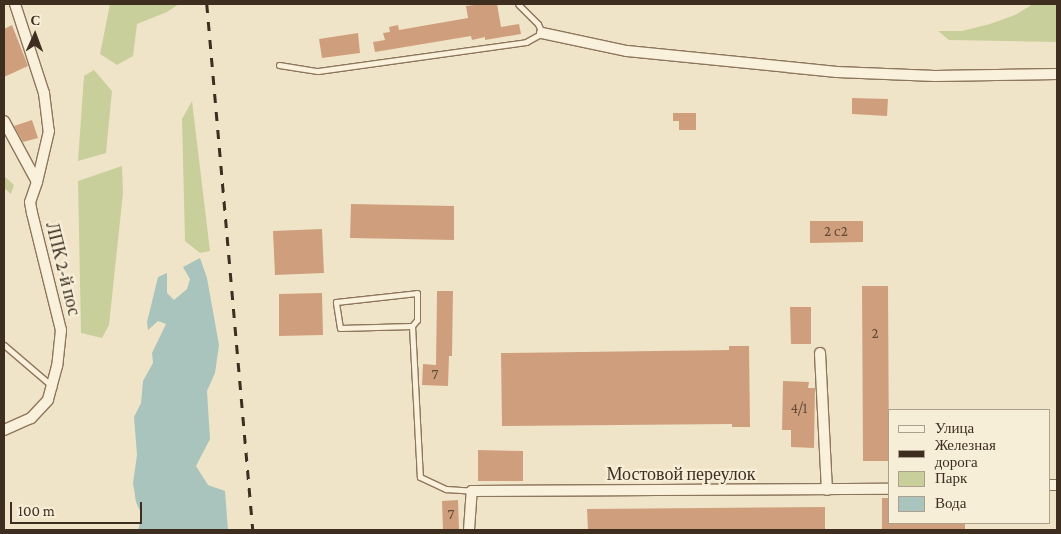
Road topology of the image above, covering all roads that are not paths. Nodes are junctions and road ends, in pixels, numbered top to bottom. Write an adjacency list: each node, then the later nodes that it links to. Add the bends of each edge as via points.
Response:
1 (15, 4): 7 (street, ЛПК 2-й пос, via 44,93 48,131)
2 (518, 4): 3 (lane, via 538,24)
3 (542, 33): 4 (lane, via 526,42 318,71); 5 (street, via 627,51 837,72 935,76)
4 (279, 65)
5 (1057, 74)
6 (4, 121): 7 (street)
7 (37, 182): 11 (street, ЛПК 2-й пос, via 30,202 61,330)
8 (412, 326): 8 (lane, via 417,320 417,293 336,302 340,328); 15 (lane, via 420,477 446,489)
9 (4, 345): 11 (lane)
10 (820, 353): 14 (street)
11 (53, 387): 12 (street, ЛПК 2-й пос, via 48,400 31,418)
12 (4, 430)
13 (888, 489): 14 (street, Мостовой переулок)
14 (827, 490): 15 (street, Мостовой переулок)
15 (472, 491): 16 (street)
16 (468, 530)

